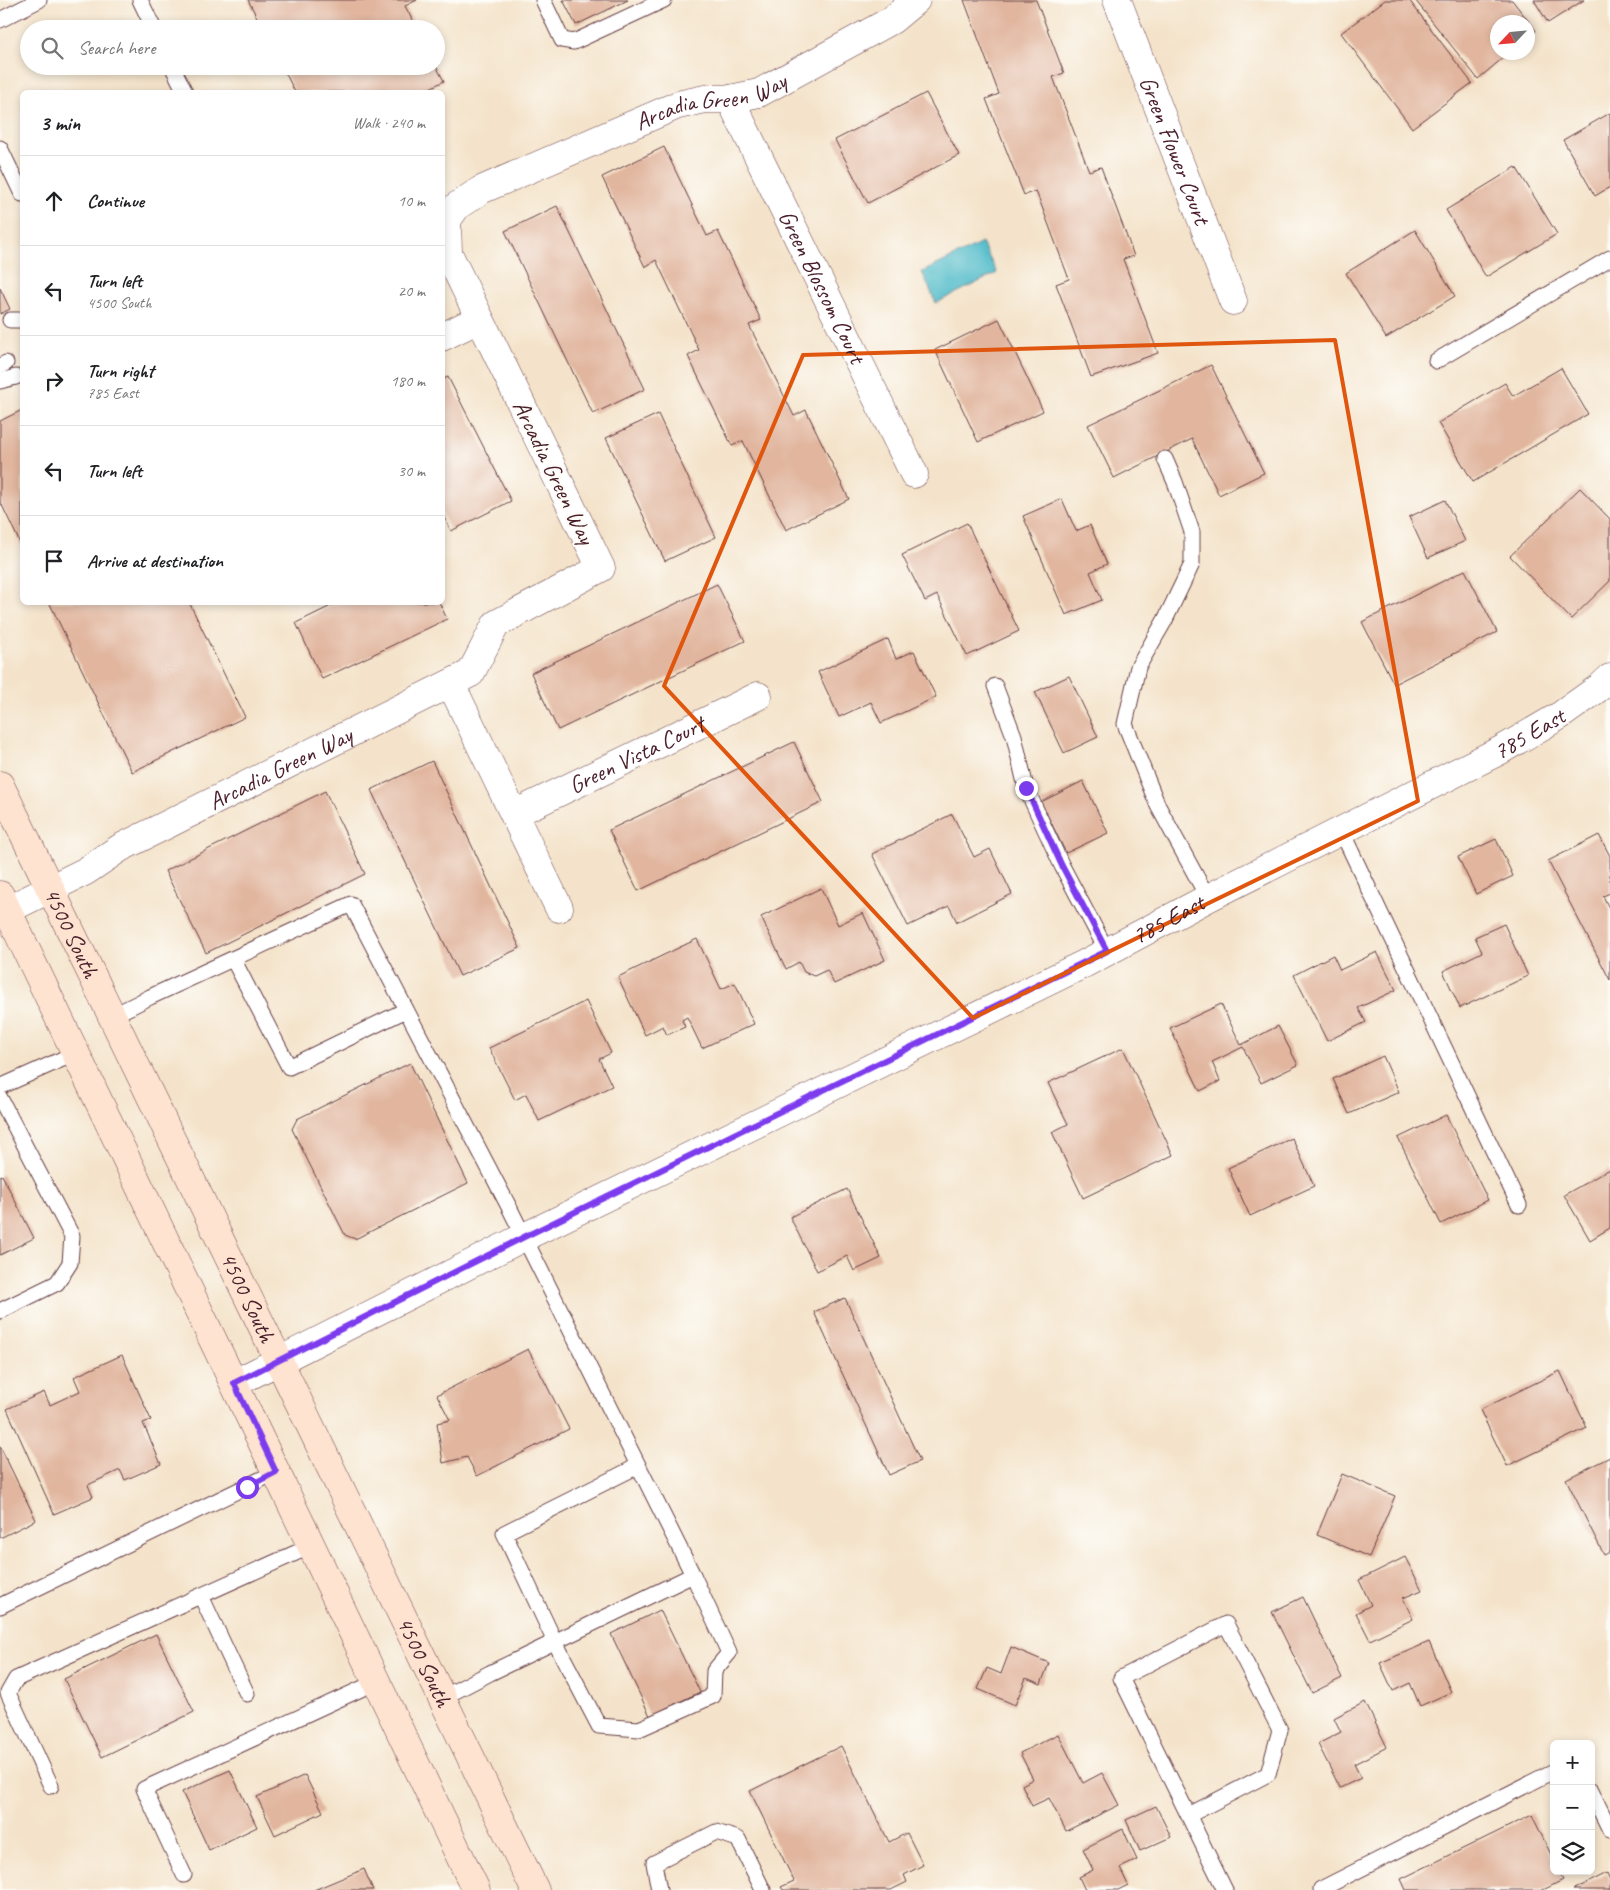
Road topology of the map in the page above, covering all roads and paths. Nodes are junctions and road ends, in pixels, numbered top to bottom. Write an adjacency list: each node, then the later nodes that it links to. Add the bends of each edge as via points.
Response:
1 (39, 0): 7 (lane)
2 (140, 0): 8 (lane)
3 (543, 0): 4 (lane, via 562,40 574,42)
4 (664, 0)
5 (916, 0): 11 (street, Arcadia Green Way, via 892,20 759,93)
6 (1117, 0): 15 (street, Green Flower Court)
7 (0, 20)
8 (150, 20)
9 (176, 75): 10 (lane)
10 (184, 90)
11 (730, 100): 16 (street, Arcadia Green Way, via 705,99 678,106 481,190 457,206 447,220 448,253); 22 (street, Green Blossom Court)
12 (0, 148): 13 (lane)
13 (20, 190)
14 (1610, 258): 18 (lane)
15 (1233, 301)
16 (479, 319): 17 (street); 24 (street, Arcadia Green Way, via 601,568 496,624 471,673)
17 (445, 336)
18 (1436, 361)
19 (16, 377): 20 (lane)
20 (0, 380)
21 (1166, 459): 31 (lane, via 1192,532 1192,564 1138,667 1125,724 1158,806)
22 (914, 474)
23 (1610, 678): 29 (street, 785 East, via 1561,715 1501,750)
24 (451, 684): 28 (street); 30 (street, Arcadia Green Way, via 120,848 86,871)
25 (995, 686): 34 (lane, via 1014,736 1026,788)
26 (758, 696): 28 (street, Green Vista Court)
27 (0, 785): 30 (main road, 4500 South)
28 (514, 814): 33 (street)
29 (1341, 830): 31 (street, 785 East); 41 (lane)
30 (50, 888): 32 (street, Arcadia Green Way); 37 (main road, 4500 South)
31 (1208, 898): 34 (street, 785 East)
32 (4, 903): 38 (main road, 4500 South)
33 (559, 908)
34 (1107, 951): 42 (street, 785 East)
35 (233, 958): 36 (lane, via 351,904); 36 (lane, via 289,1067); 37 (lane)
36 (406, 1010): 42 (lane)
37 (112, 1016): 44 (main road, 4500 South)
38 (76, 1054): 39 (lane); 45 (main road, 4500 South)
39 (0, 1087)
40 (0, 1098): 43 (lane, via 72,1236 70,1263 57,1283)
41 (1519, 1205)
42 (524, 1237): 44 (street, 785 East); 46 (lane)
43 (0, 1311)
44 (279, 1360): 45 (street, 785 East); 55 (main road, 4500 South)
45 (234, 1383): 47 (main road, 4500 South)
46 (638, 1466): 49 (lane); 52 (lane, via 504,1533)
47 (276, 1472): 48 (main road, 4500 South); 51 (lane)
48 (312, 1546): 50 (lane); 53 (main road, 4500 South)
49 (693, 1575): 52 (lane); 52 (lane, via 728,1652 714,1671 713,1696 639,1729 599,1726)
50 (201, 1596): 54 (lane); 57 (lane, via 16,1679 8,1693)
51 (0, 1606)
52 (555, 1642): 55 (lane)
53 (376, 1682): 61 (lane, via 144,1789); 62 (main road, 4500 South)
54 (248, 1694)
55 (442, 1698): 63 (main road, 4500 South)
56 (1550, 1773): 67 (lane)
57 (51, 1786)
58 (1595, 1799): 60 (lane)
59 (1189, 1815): 59 (lane, via 1121,1678 1226,1624 1280,1730 1268,1774); 66 (lane)
60 (1610, 1830)
61 (184, 1875)
62 (476, 1890)
63 (535, 1890)
64 (659, 1890): 65 (lane, via 654,1863 716,1832 738,1839)
65 (764, 1890)
66 (1225, 1890)
67 (1321, 1890)

